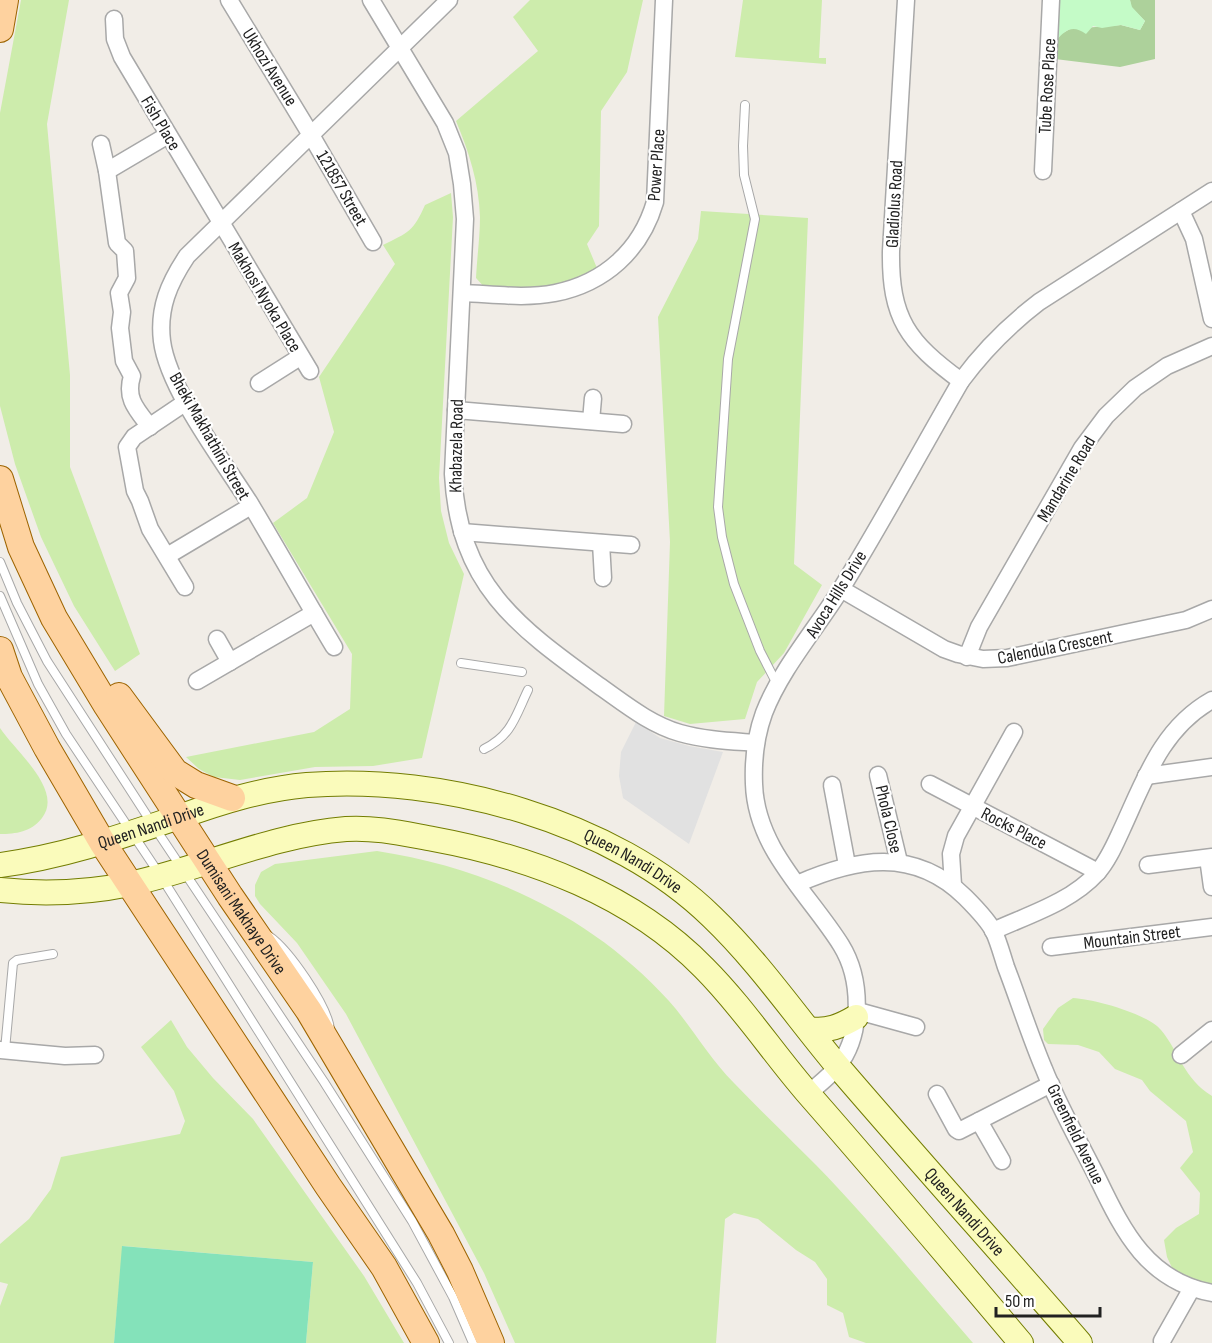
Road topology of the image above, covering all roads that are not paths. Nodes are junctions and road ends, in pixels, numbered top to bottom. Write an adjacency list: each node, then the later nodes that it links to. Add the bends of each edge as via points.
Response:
1 (5, 0): 9 (main road)
2 (229, 0): 13 (street, Ukhozi Avenue)
3 (371, 0): 10 (street, Khabazela Road)
4 (449, 0): 10 (street, Bheki Makhathini Street)
5 (664, 0): 21 (street, Power Place, via 655,202 644,232 633,248 600,275 555,293)
6 (906, 0): 24 (street, Gladiolus Road, via 891,251 892,295 905,326 919,345)
7 (1051, 0): 16 (street, Tube Rose Place)
8 (114, 19): 12 (street, Fish Place, via 115,39 122,57)
9 (0, 29)
10 (401, 48): 13 (street, Bheki Makhathini Street); 21 (street, Khabazela Road, via 445,123 457,153 465,219)
11 (745, 105): 54 (lane, via 744,175 755,219 728,359 718,507 734,584)
12 (168, 135): 15 (street); 19 (street, Fish Place)
13 (311, 135): 19 (street, Bheki Makhathini Street); 20 (street, 121857 Street)
14 (101, 144): 15 (street)
15 (107, 171): 31 (street, via 117,243 125,251 127,278 119,293 124,361 132,376 128,388 134,406)
16 (1043, 171)
17 (1212, 191): 18 (street, Avoca Hills Drive)
18 (1181, 211): 22 (street, via 1194,239); 24 (street, Avoca Hills Drive, via 1024,314 981,354)
19 (221, 222): 25 (street, Makhosi Nyoka Place, via 305,364); 27 (street, Bheki Makhathini Street, via 187,256 164,298 161,320 165,356)
20 (373, 242)
21 (462, 293): 28 (street, Khabazela Road)
22 (1212, 319)
23 (1212, 346): 49 (street, Mandarine Road, via 1167,366 1106,416 1082,448 979,627)
24 (961, 381): 41 (street, Avoca Hills Drive)
25 (259, 383)
26 (593, 398): 29 (street)
27 (186, 402): 31 (street); 33 (street, Bheki Makhathini Street)
28 (456, 410): 29 (street); 34 (street, Khabazela Road, via 453,474)
29 (591, 421): 30 (street)
30 (623, 424)
31 (150, 427): 37 (street, via 127,447 135,491 150,529)
32 (0, 479): 47 (main road, Dumisani Makhaye Drive, via 21,547)
33 (251, 506): 37 (street); 44 (street, Bheki Makhathini Street)
34 (462, 532): 35 (street); 58 (street, Khabazela Road, via 479,573 498,603 550,651 657,724 702,738)
35 (601, 543): 36 (street); 39 (street)
36 (631, 545)
37 (167, 556): 40 (street)
38 (0, 562): 68 (lane, via 47,661)
39 (603, 578)
40 (185, 587)
41 (841, 589): 49 (street, Calendula Crescent, via 944,649); 54 (street, Avoca Hills Drive)
42 (0, 597): 68 (lane, via 38,684 66,734)
43 (1212, 609): 49 (street, Calendula Crescent, via 1186,620 1007,658)
44 (314, 613): 46 (street, Bheki Makhathini Street); 50 (street)
45 (217, 639): 50 (street)
46 (334, 647)
47 (73, 649): 65 (main road, via 102,674 175,772); 67 (main road, Dumisani Makhaye Drive)
48 (0, 650): 69 (main road, via 9,677)
49 (967, 657)
50 (230, 662): 53 (street)
51 (461, 663): 52 (lane)
52 (522, 672)
53 (197, 681)
54 (778, 686): 58 (street, Avoca Hills Drive, via 764,713)
55 (528, 690): 59 (lane, via 507,734)
56 (1212, 700): 62 (street, via 1179,724)
57 (1014, 732): 66 (street)
58 (756, 743): 79 (street, Avoca Hills Drive, via 754,786 759,816 772,848)
59 (484, 749)
60 (1212, 767): 62 (street)
61 (878, 775): 72 (street, Phola Close)
62 (1146, 776): 77 (street)
63 (930, 784): 66 (street, Rocks Place)
64 (832, 785): 74 (street)
65 (232, 798): 67 (main road, Queen Nandi Drive); 89 (main road, Queen Nandi Drive, via 306,785 366,784 476,798 569,826 652,870 710,914)
66 (973, 807): 77 (street, Rocks Place); 80 (street, via 953,845)
67 (179, 817): 68 (main road, Queen Nandi Drive); 71 (main road, Dumisani Makhaye Drive)
68 (142, 829): 69 (main road, Queen Nandi Drive); 76 (lane); 76 (lane)
69 (102, 842): 73 (main road, Queen Nandi Drive, via 63,854); 78 (main road)
70 (1210, 857): 75 (street); 81 (street)
71 (208, 862): 76 (main road); 96 (main road, via 306,834 349,829 457,844 511,857 571,879 637,915 703,966); 106 (main road, Dumisani Makhaye Drive, via 309,1011 441,1234)
72 (899, 862): 74 (street, Greenfield Avenue); 80 (street, Greenfield Avenue)
73 (0, 865)
74 (847, 865): 79 (street, Greenfield Avenue)
75 (1148, 865)
76 (171, 872): 78 (main road); 104 (lane); 105 (lane, via 324,1082 412,1221)
77 (1098, 872): 84 (street, via 1070,895)
78 (130, 884): 82 (main road, via 70,893); 103 (main road, via 384,1267)
79 (797, 884): 87 (street, Avoca Hills Drive, via 843,947 854,979)
80 (952, 885): 84 (street, Greenfield Avenue)
81 (1212, 887)
82 (0, 890)
83 (1212, 927): 85 (street, Mountain Street)
84 (993, 930): 95 (street, Greenfield Avenue)
85 (1051, 947)
86 (53, 954): 91 (lane, via 13,963)
87 (857, 1014): 88 (street); 89 (main road, via 829,1029); 94 (street, Avoca Hills Drive)
88 (916, 1027)
89 (809, 1029): 94 (main road, Queen Nandi Drive)
90 (1212, 1030): 93 (street)
91 (2, 1050): 92 (street)
92 (95, 1055)
93 (1180, 1055)
94 (838, 1066): 96 (street, Avoca Hills Drive); 108 (main road, Queen Nandi Drive)
95 (1051, 1084): 98 (street); 100 (street, Greenfield Avenue, via 1129,1236 1154,1266)
96 (808, 1094): 107 (main road)
97 (937, 1094): 98 (street, via 957,1130)
98 (979, 1121): 99 (street)
99 (1002, 1161)
100 (1192, 1288): 101 (street, Greenfield Avenue); 102 (street)
101 (1212, 1293)
102 (1162, 1341)
103 (426, 1343)
104 (449, 1343)
105 (473, 1343)
106 (491, 1343)
107 (1021, 1343)
108 (1080, 1343)

